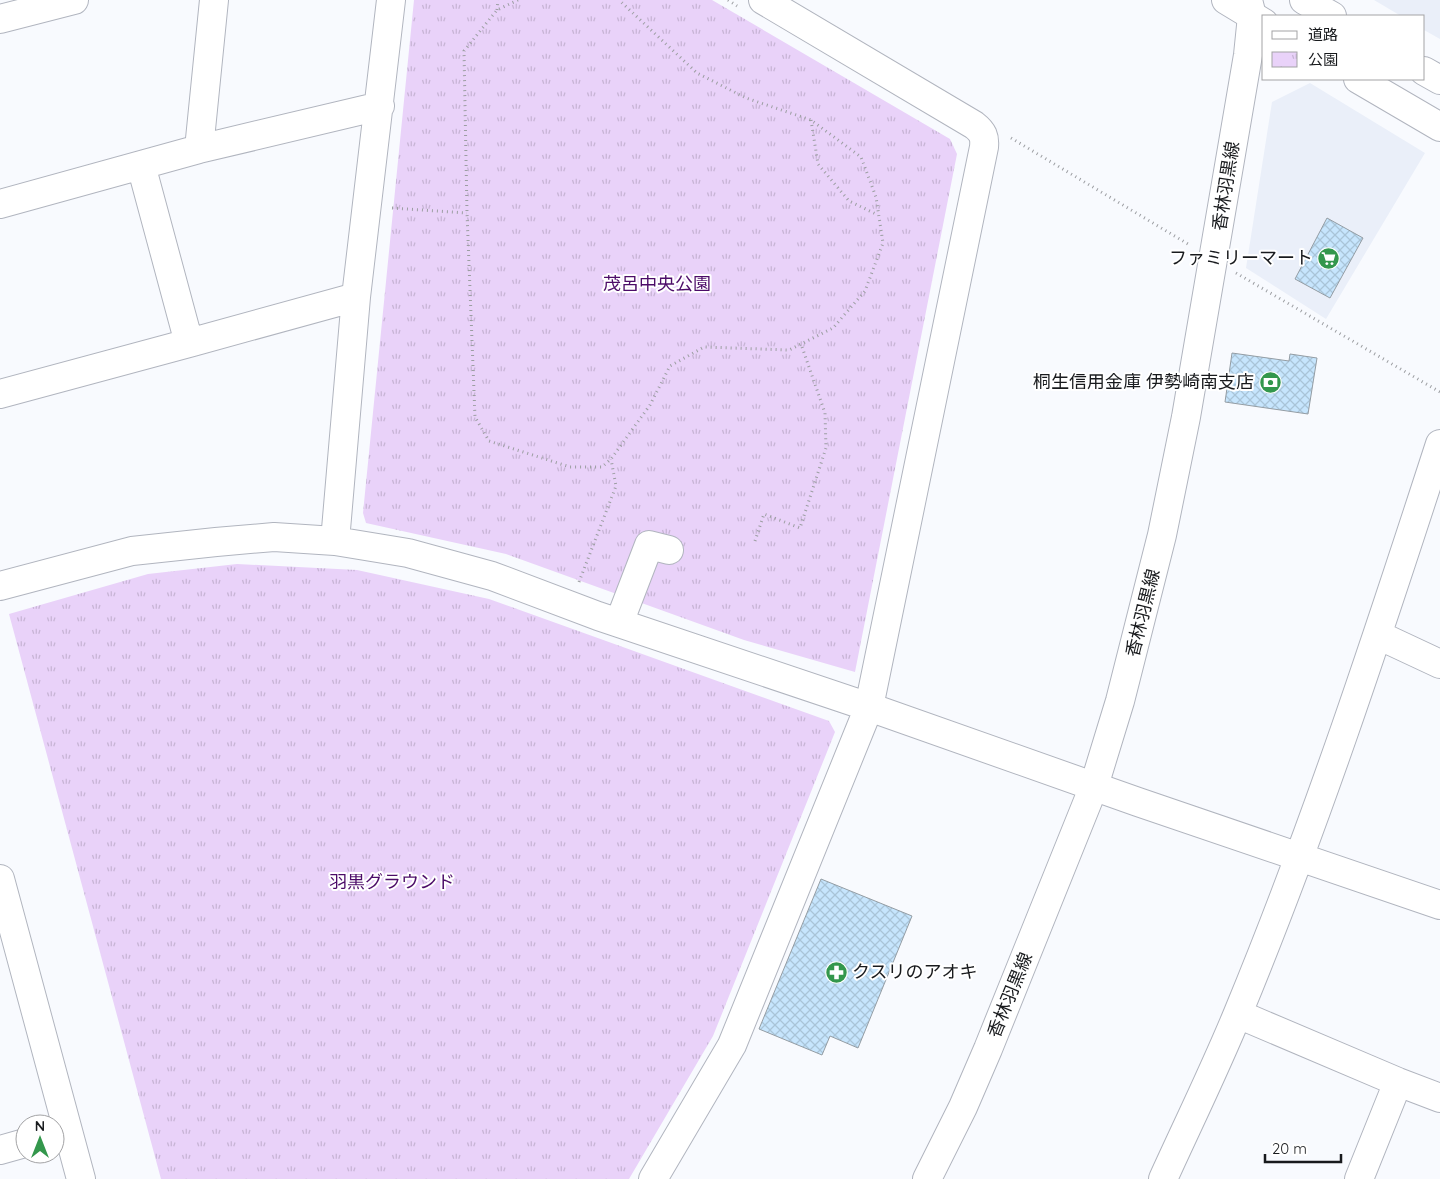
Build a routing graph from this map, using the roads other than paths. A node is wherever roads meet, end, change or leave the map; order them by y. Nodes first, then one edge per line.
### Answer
1 (74, 0) edge
2 (214, 0) edge
3 (391, 0) edge
4 (1226, 0) edge
5 (1304, 0) edge
6 (754, 5) edge
7 (1257, 10) edge
8 (1330, 15) edge
9 (0, 19) edge
10 (1425, 72) edge
11 (1360, 80) edge
12 (1440, 80) edge
13 (380, 106) junction
14 (1440, 127) edge
15 (200, 149) junction
16 (141, 165) junction
17 (0, 204) edge
18 (356, 297) junction
19 (189, 343) junction
20 (0, 394) edge
21 (1440, 444) edge
22 (335, 541) junction
23 (669, 550) dead end
24 (0, 586) edge
25 (620, 623) junction
26 (1378, 635) junction
27 (1440, 664) edge
28 (869, 707) junction
29 (1094, 786) junction
30 (1299, 857) junction
31 (0, 880) edge
32 (1440, 905) edge
33 (1238, 1014) junction
34 (1398, 1082) junction
35 (1440, 1098) edge
36 (57, 1114) edge
37 (65, 1141) edge
38 (15, 1146) edge
39 (0, 1150) edge
40 (80, 1179) edge
41 (653, 1179) edge
42 (927, 1179) edge
43 (1163, 1179) edge
44 (1359, 1179) edge

1 - 9 main road
2 - 15 main road
3 - 13 main road
4 - 7 main road
5 - 8 main road
6 - 28 main road
7 - 29 main road, 香林羽黒線
10 - 12 main road
11 - 14 main road
13 - 15 main road
13 - 18 main road
15 - 16 main road
16 - 17 main road
16 - 19 main road
18 - 19 main road
18 - 22 main road
19 - 20 main road
21 - 26 main road
22 - 24 main road
22 - 25 main road
23 - 25 main road
25 - 28 main road
26 - 27 main road
26 - 30 main road
28 - 29 main road
28 - 41 main road
29 - 30 main road
29 - 42 main road, 香林羽黒線
30 - 32 main road
30 - 33 main road
31 - 36 main road
33 - 34 main road
33 - 43 main road
34 - 35 main road
34 - 44 main road
37 - 40 main road
38 - 39 main road

